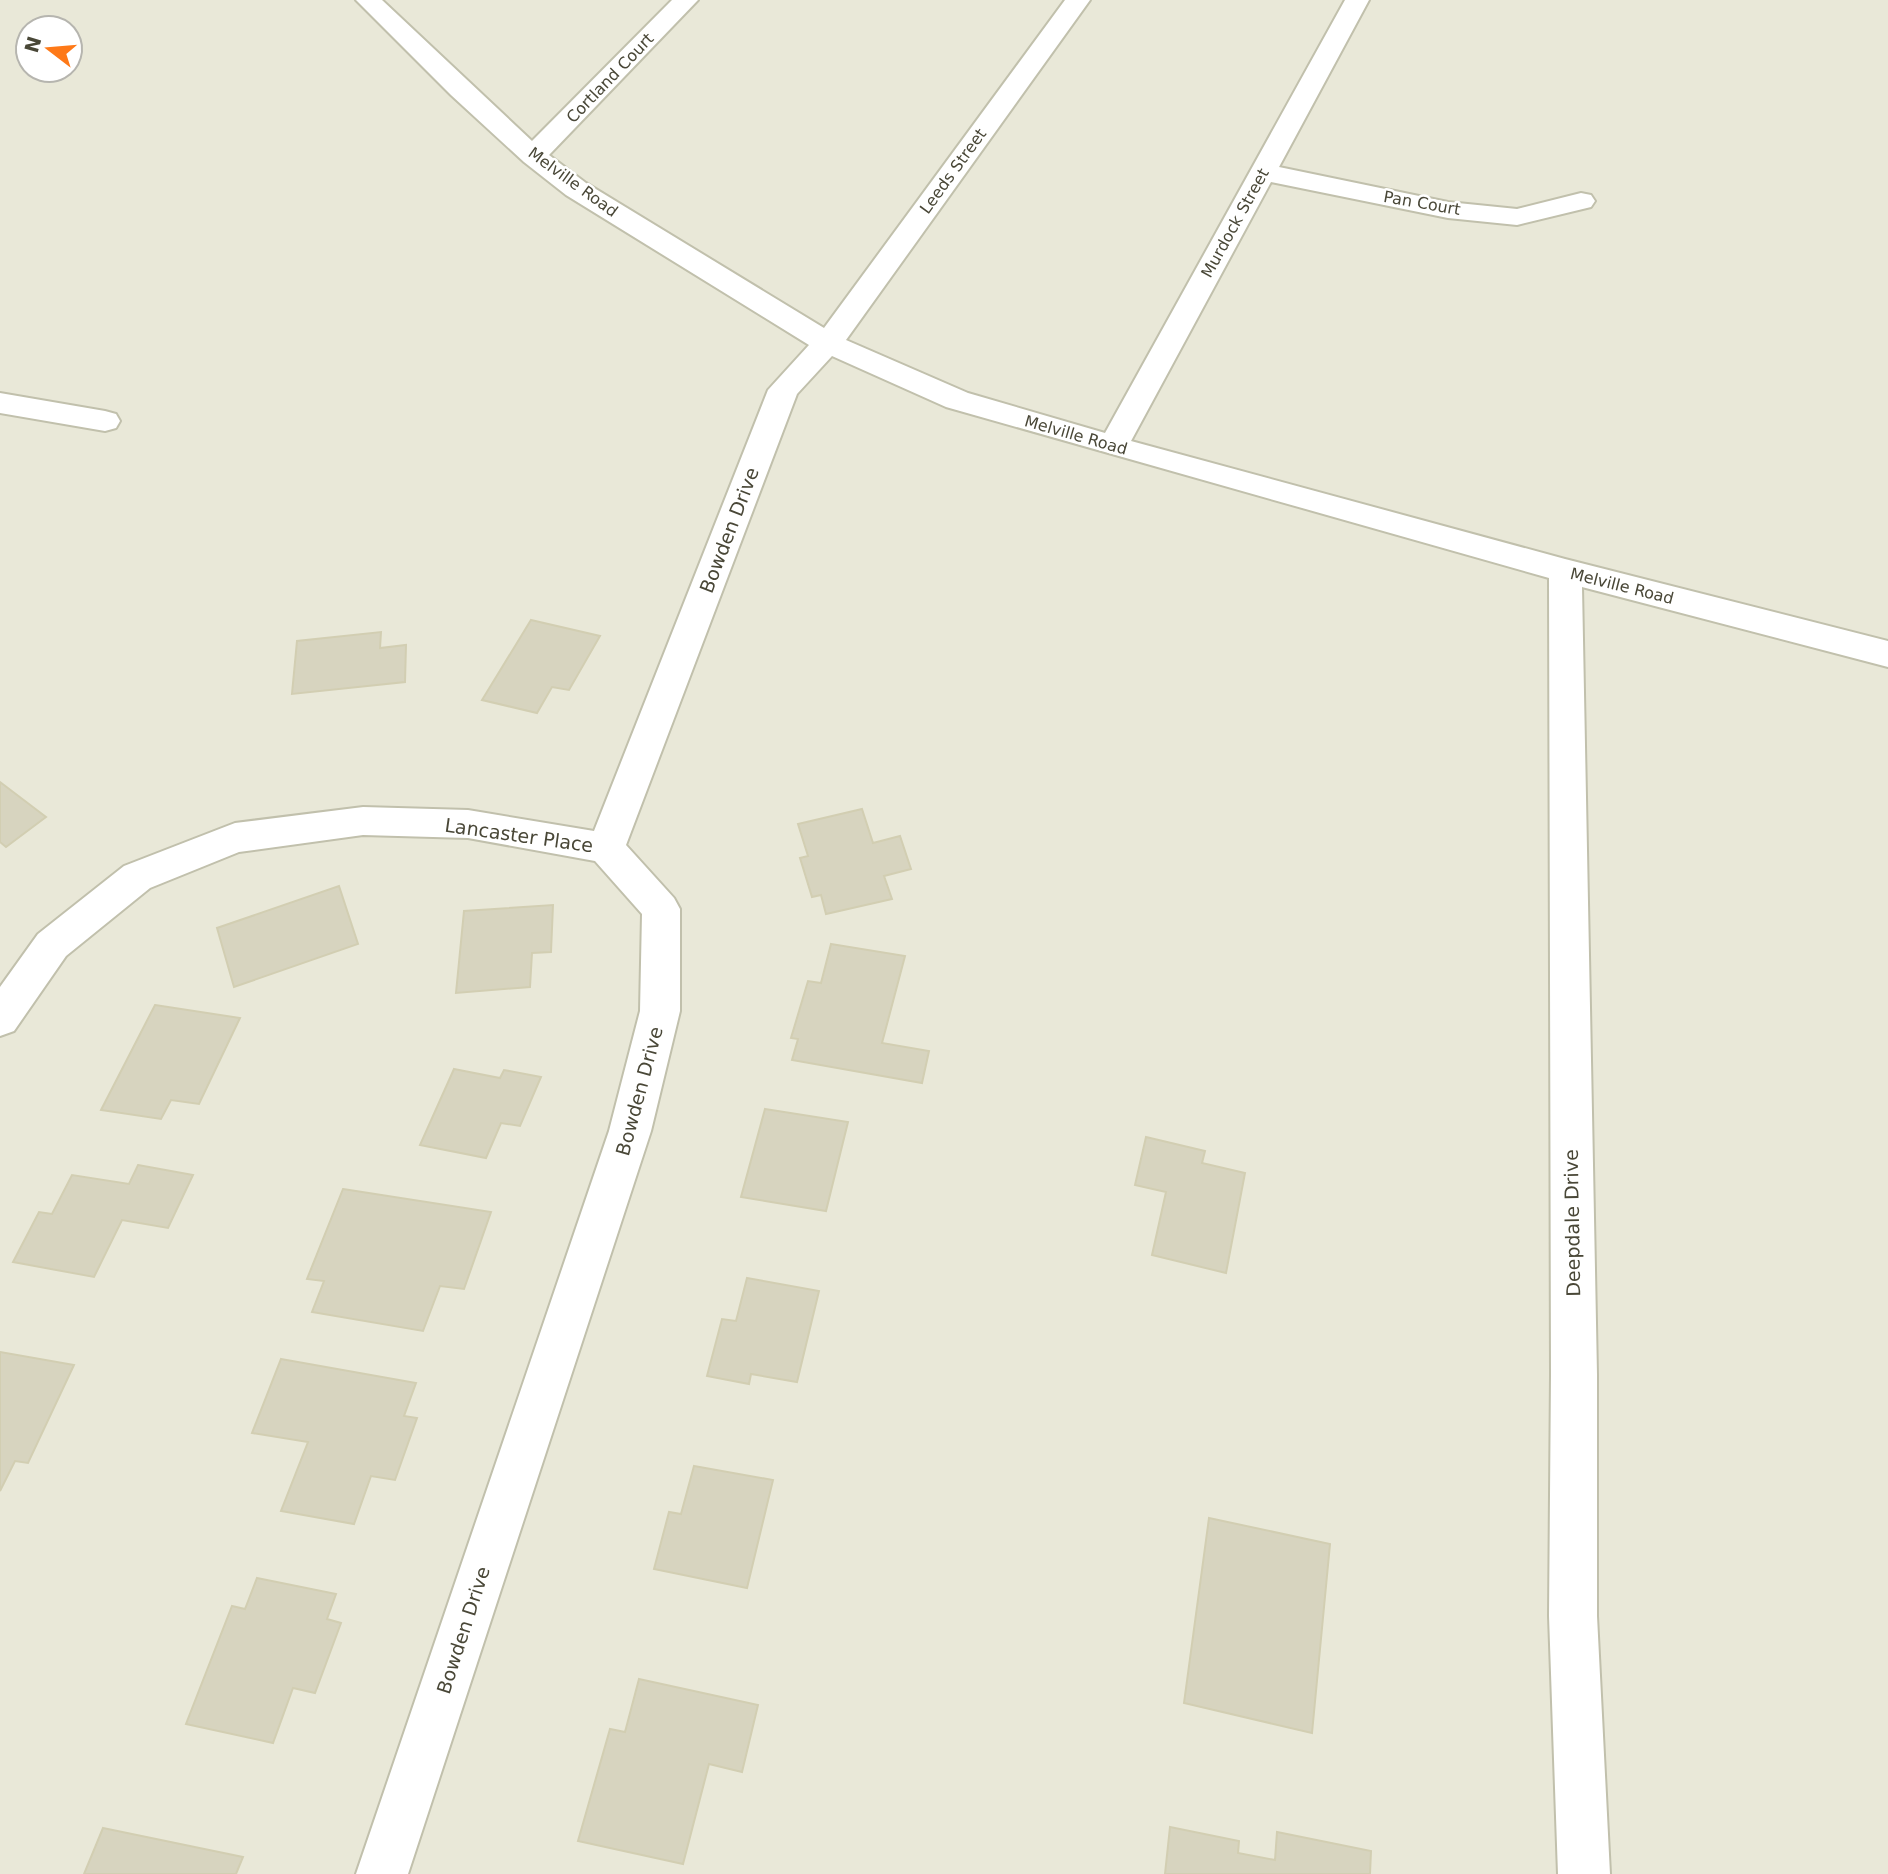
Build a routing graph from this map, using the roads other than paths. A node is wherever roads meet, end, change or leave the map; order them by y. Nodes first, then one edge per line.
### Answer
1 (368, 0) edge
2 (686, 0) edge
3 (1078, 0) edge
4 (1357, 0) edge
5 (533, 156) junction
6 (1263, 172) junction
7 (1581, 201) dead end
8 (828, 343) junction
9 (0, 403) edge
10 (105, 421) dead end
11 (1113, 446) junction
12 (1565, 571) junction
13 (1888, 654) edge
14 (606, 848) junction
15 (0, 1019) edge
16 (382, 1874) edge
17 (1584, 1874) edge

1 - 5 street, Melville Road
2 - 5 street, Cortland Court
3 - 8 street, Leeds Street
4 - 6 street, Murdock Street
5 - 8 street, Melville Road
6 - 7 street, Pan Court
6 - 11 street, Murdock Street
8 - 11 street, Melville Road
8 - 14 street, Bowden Drive
9 - 10 street
11 - 12 street, Melville Road
12 - 13 street, Melville Road
12 - 17 street, Deepdale Drive
14 - 15 street, Lancaster Place
14 - 16 street, Bowden Drive

